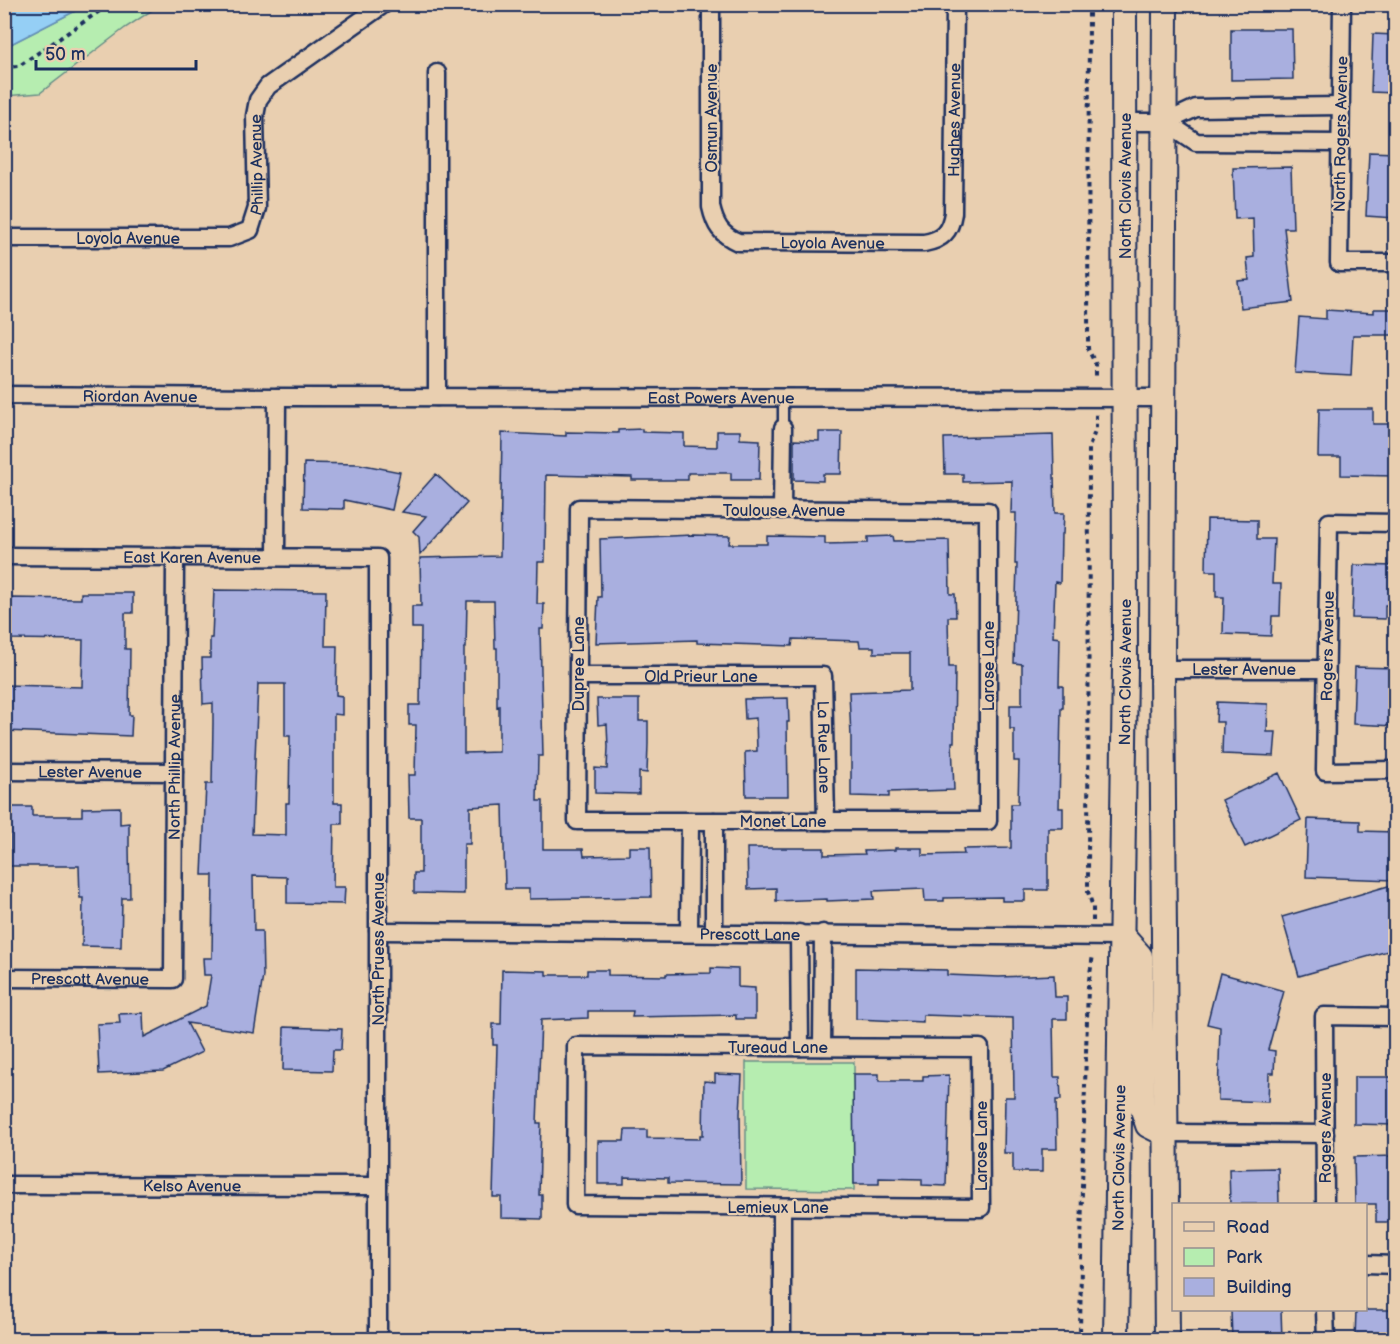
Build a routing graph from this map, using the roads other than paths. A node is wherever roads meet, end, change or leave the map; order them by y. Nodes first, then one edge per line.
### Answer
1 (384, 4) edge
2 (711, 4) edge
3 (954, 4) edge
4 (1125, 4) edge
5 (1165, 4) edge
6 (1342, 4) edge
7 (437, 73) dead end
8 (1341, 106) junction
9 (1125, 122) junction
10 (1166, 122) junction
11 (1340, 143) junction
12 (250, 230) joint
13 (719, 230) joint
14 (946, 234) joint
15 (4, 238) edge
16 (1395, 263) edge
17 (4, 395) edge
18 (277, 397) junction
19 (437, 397) junction
20 (783, 398) junction
21 (1125, 398) junction
22 (1164, 398) junction
23 (783, 428) joint
24 (579, 508) joint
25 (782, 510) junction
26 (988, 511) joint
27 (1395, 523) edge
28 (4, 556) edge
29 (175, 556) junction
30 (276, 557) junction
31 (378, 558) joint
32 (1162, 669) junction
33 (1326, 669) junction
34 (578, 676) junction
35 (823, 676) joint
36 (1395, 770) edge
37 (4, 771) edge
38 (174, 772) junction
39 (577, 820) joint
40 (690, 820) junction
41 (714, 820) junction
42 (826, 820) junction
43 (988, 820) joint
44 (378, 931) junction
45 (689, 932) junction
46 (714, 932) junction
47 (799, 933) junction
48 (823, 933) junction
49 (1123, 937) junction
50 (4, 978) edge
51 (173, 979) joint
52 (1395, 1017) edge
53 (800, 1047) junction
54 (822, 1047) junction
55 (980, 1048) joint
56 (1164, 1133) junction
57 (1325, 1134) junction
58 (4, 1185) edge
59 (378, 1186) junction
60 (1325, 1203) edge
61 (575, 1205) joint
62 (782, 1208) junction
63 (981, 1208) joint
64 (1367, 1264) edge
65 (1395, 1265) edge
66 (1325, 1311) edge
67 (378, 1340) edge
68 (782, 1340) edge
69 (1116, 1340) edge
70 (1167, 1340) edge
71 (1326, 1340) edge

1 - 12 street, Phillip Avenue
2 - 13 street, Osmun Avenue
3 - 14 street, Hughes Avenue
4 - 9 main road, North Clovis Avenue
5 - 10 main road
6 - 8 street, North Rogers Avenue
7 - 19 street
8 - 10 street
8 - 11 street, North Rogers Avenue
9 - 10 street
9 - 21 main road, North Clovis Avenue
10 - 11 street
10 - 22 main road
11 - 16 street, North Rogers Avenue
12 - 15 street, Loyola Avenue
13 - 14 street, Loyola Avenue
17 - 18 street, Riordan Avenue
18 - 19 street, East Powers Avenue
18 - 30 street
19 - 20 street, East Powers Avenue
20 - 21 street, East Powers Avenue
20 - 23 lane
21 - 22 street, East Powers Avenue
21 - 49 main road, North Clovis Avenue
22 - 32 main road
23 - 25 street
24 - 25 street, Toulouse Avenue
24 - 34 street, Dupree Lane
25 - 26 street, Toulouse Avenue
26 - 43 street, Larose Lane
27 - 33 street, Rogers Avenue
28 - 29 street, East Karen Avenue
29 - 30 street, East Karen Avenue
29 - 38 street, North Phillip Avenue
30 - 31 street, East Karen Avenue
31 - 44 street, North Pruess Avenue
32 - 33 street, Lester Avenue
32 - 56 main road
33 - 36 street, Rogers Avenue
34 - 35 street, Old Prieur Lane
34 - 39 street, Dupree Lane
35 - 42 street, La Rue Lane
37 - 38 street, Lester Avenue
38 - 51 street, North Phillip Avenue
39 - 40 street, Monet Lane
40 - 41 street, Monet Lane
40 - 45 street
41 - 42 street, Monet Lane
41 - 46 street
42 - 43 street, Monet Lane
44 - 45 street, Prescott Lane
44 - 59 street, North Pruess Avenue
45 - 46 street, Prescott Lane
46 - 47 street, Prescott Lane
47 - 48 street, Prescott Lane
47 - 53 street
48 - 49 street, Prescott Lane
48 - 54 street
49 - 56 main road
49 - 69 main road, North Clovis Avenue
50 - 51 street, Prescott Avenue
52 - 57 street, Rogers Avenue
53 - 54 street, Tureaud Lane
53 - 61 street, Tureaud Lane
54 - 55 street, Tureaud Lane
55 - 63 street, Larose Lane
56 - 57 street
56 - 70 main road
57 - 60 street, Rogers Avenue
58 - 59 street, Kelso Avenue
59 - 67 street, North Pruess Avenue
61 - 62 street, Lemieux Lane
62 - 63 street, Lemieux Lane
62 - 68 street
64 - 65 street
66 - 71 street

